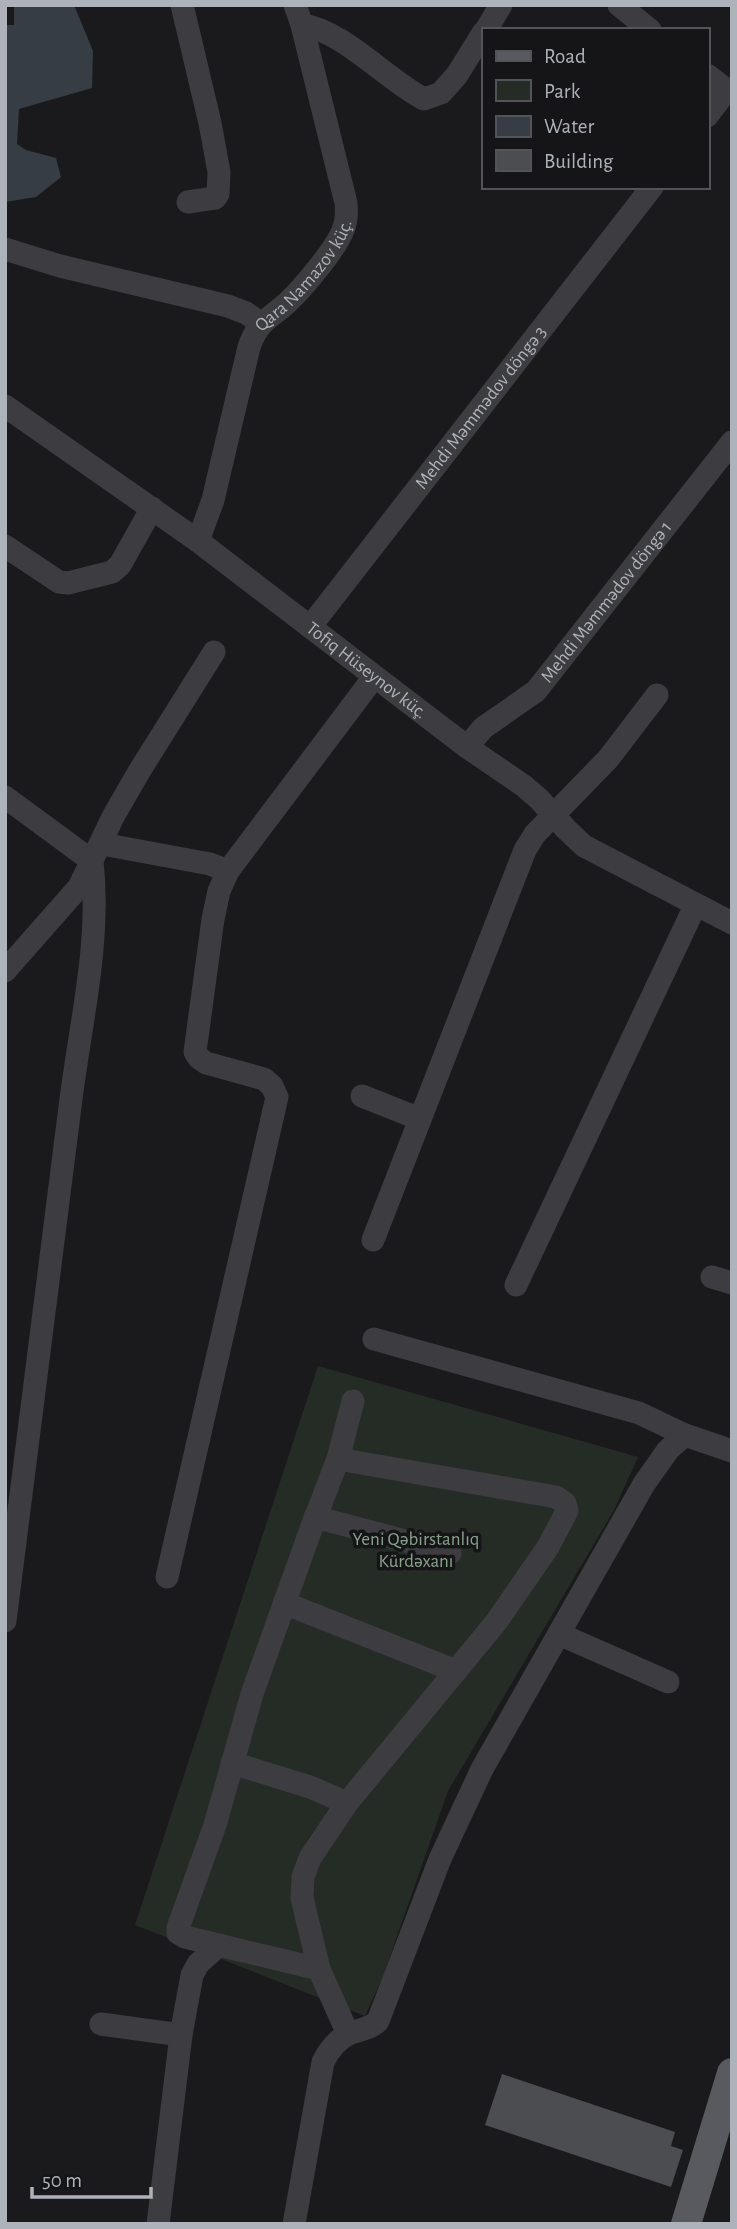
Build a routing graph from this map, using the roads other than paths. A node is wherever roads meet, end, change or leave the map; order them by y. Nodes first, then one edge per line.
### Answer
1 (181, 5) edge
2 (501, 5) edge
3 (619, 5) edge
4 (298, 15) edge
5 (487, 28) edge
6 (648, 28) edge
7 (482, 35) edge
8 (709, 77) edge
9 (729, 92) edge
10 (709, 114) edge
11 (650, 189) edge
12 (188, 202) dead end
13 (5, 249) edge
14 (260, 323) junction
15 (5, 405) edge
16 (732, 442) edge
17 (152, 508) junction
18 (198, 541) junction
19 (5, 545) edge
20 (310, 627) junction
21 (214, 652) dead end
22 (374, 677) junction
23 (657, 695) dead end
24 (467, 747) junction
25 (5, 797) edge
26 (555, 816) junction
27 (97, 853) junction
28 (228, 872) junction
29 (695, 905) junction
30 (732, 923) edge
31 (5, 971) edge
32 (362, 1096) dead end
33 (420, 1119) junction
34 (373, 1240) dead end
35 (516, 1285) dead end
36 (374, 1339) dead end
37 (353, 1401) dead end
38 (685, 1435) junction
39 (732, 1451) edge
40 (338, 1459) junction
41 (315, 1517) junction
42 (450, 1553) dead end
43 (167, 1577) dead end
44 (284, 1604) junction
45 (5, 1621) edge
46 (559, 1634) junction
47 (456, 1671) junction
48 (668, 1682) dead end
49 (232, 1763) junction
50 (346, 1803) junction
51 (219, 1945) junction
52 (319, 1969) junction
53 (101, 2024) dead end
54 (348, 2034) junction
55 (181, 2035) junction
56 (732, 2073) edge
57 (732, 2133) edge
58 (158, 2224) edge
59 (294, 2224) edge
60 (686, 2224) edge
61 (704, 2224) edge

1 - 12 street
2 - 5 street
3 - 6 street
4 - 7 street
4 - 14 street, Qara Namazov küç.
8 - 9 street
9 - 10 street
11 - 20 street, Mehdi Məmmədov döngə 3
13 - 14 street
14 - 18 street, Qara Namazov küç.
15 - 17 street, Tofiq Hüseynov küç.
16 - 24 street, Mehdi Məmmədov döngə 1
17 - 18 street, Tofiq Hüseynov küç.
17 - 19 street
18 - 20 street, Tofiq Hüseynov küç.
20 - 22 street, Tofiq Hüseynov küç.
21 - 27 street
22 - 24 street, Tofiq Hüseynov küç.
22 - 28 street
23 - 26 street
24 - 26 street, Tofiq Hüseynov küç.
25 - 27 street
26 - 29 street, Tofiq Hüseynov küç.
26 - 33 street
27 - 28 street
27 - 31 street
27 - 45 street
28 - 43 street
29 - 30 street, Tofiq Hüseynov küç.
29 - 35 street
32 - 33 street
33 - 34 street
36 - 38 street
37 - 40 street
38 - 39 street
38 - 46 street
40 - 41 street
40 - 47 street
41 - 42 street
41 - 44 street
44 - 47 street
44 - 49 street
46 - 48 street
46 - 54 street
47 - 50 street
49 - 50 street
49 - 51 street
50 - 52 street
51 - 52 street
51 - 55 street
52 - 54 street
53 - 55 street
54 - 59 street
55 - 58 street
56 - 60 main road
57 - 61 main road

